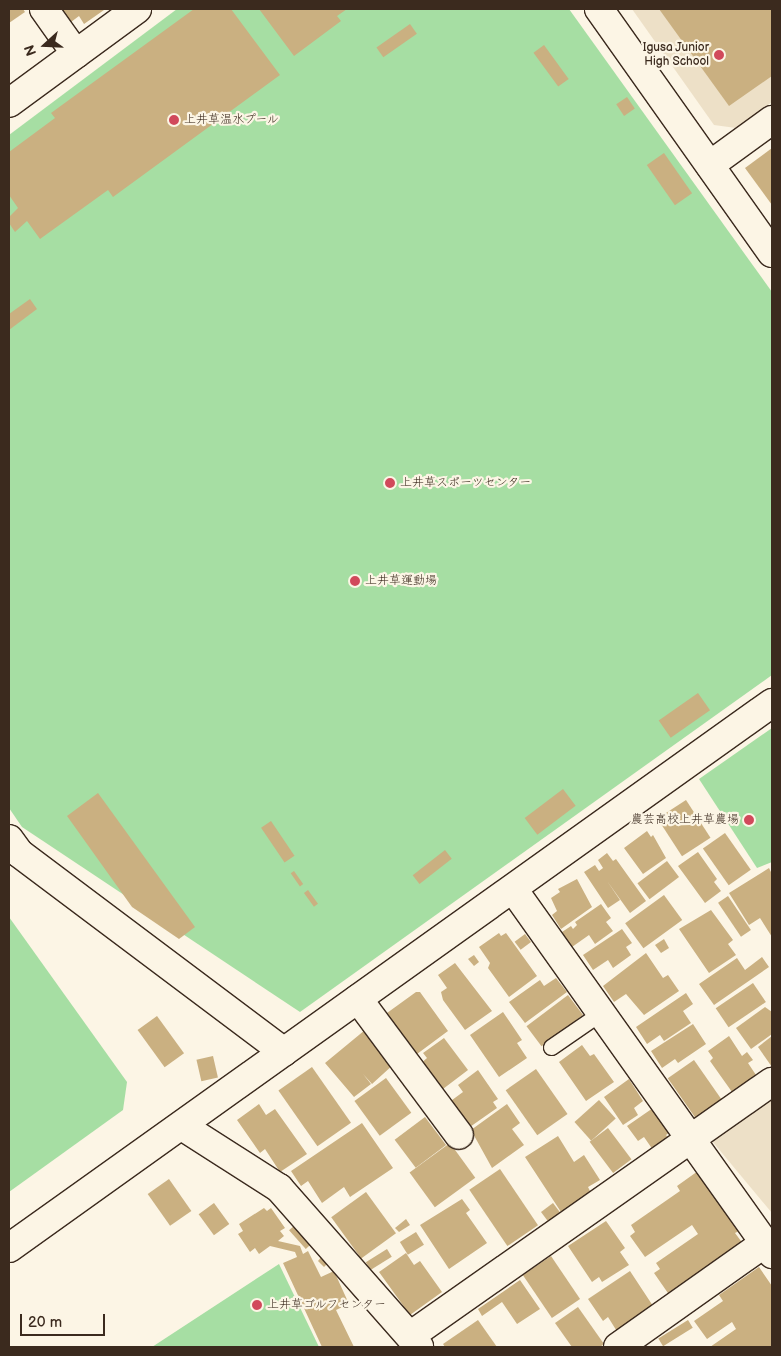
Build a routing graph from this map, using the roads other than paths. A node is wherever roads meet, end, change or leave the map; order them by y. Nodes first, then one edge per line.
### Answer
1 (44, 9) edge
2 (137, 9) edge
3 (599, 9) edge
4 (76, 54) junction
5 (9, 103) edge
6 (772, 120) edge
7 (710, 165) junction
8 (772, 253) edge
9 (772, 703) edge
10 (9, 839) edge
11 (512, 889) junction
12 (358, 999) junction
13 (599, 1014) junction
14 (550, 1047) dead end
15 (284, 1052) junction
16 (772, 1082) edge
17 (182, 1126) junction
18 (459, 1135) dead end
19 (693, 1140) junction
20 (9, 1248) edge
21 (768, 1249) edge
22 (415, 1342) edge
23 (618, 1347) edge

1 - 4 street
2 - 4 street
3 - 7 street
4 - 5 street
6 - 7 street
7 - 8 street
9 - 11 street
10 - 15 street
11 - 12 street
11 - 13 street
12 - 15 street
12 - 18 street
13 - 14 lane
13 - 19 street
15 - 17 street
16 - 19 street
17 - 20 street
17 - 22 street
19 - 21 street
19 - 22 street
21 - 23 street

